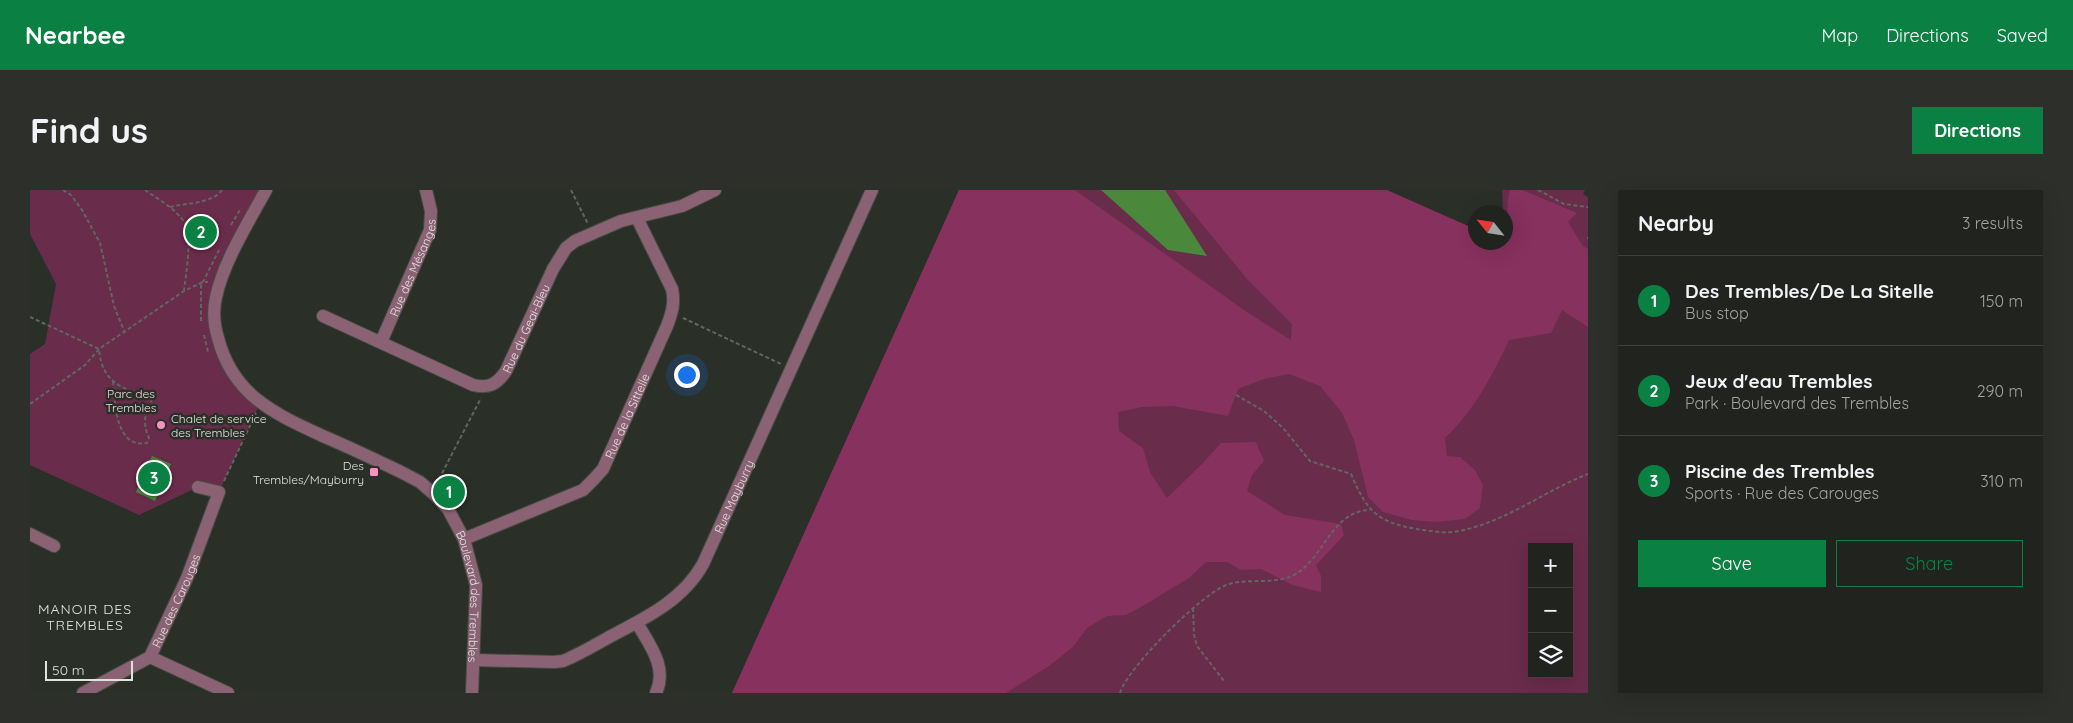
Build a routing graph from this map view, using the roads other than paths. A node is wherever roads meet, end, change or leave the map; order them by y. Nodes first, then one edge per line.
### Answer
1 (266, 190) edge
2 (426, 190) edge
3 (715, 190) edge
4 (872, 190) edge
5 (637, 218) junction
6 (323, 316) dead end
7 (381, 342) junction
8 (198, 487) dead end
9 (30, 534) edge
10 (464, 539) junction
11 (54, 546) dead end
12 (637, 623) junction
13 (150, 657) junction
14 (474, 660) junction
15 (83, 693) edge
16 (228, 693) edge
17 (472, 693) edge
18 (656, 693) edge

1 - 10 street, Boulevard des Trembles
2 - 7 street, Rue des Mésanges
3 - 5 street, Rue du Geai-Bleu
4 - 12 street, Rue Mayburry
5 - 7 street, Rue du Geai-Bleu
5 - 10 street, Rue de la Sittelle
6 - 7 street, Rue du Geai-Bleu
8 - 13 street, Rue des Carouges
9 - 11 street
10 - 14 street, Boulevard des Trembles
12 - 14 street, Rue Mayburry
12 - 18 street
13 - 15 street, Rue des Carouges
13 - 16 street
14 - 17 street, Boulevard des Trembles

